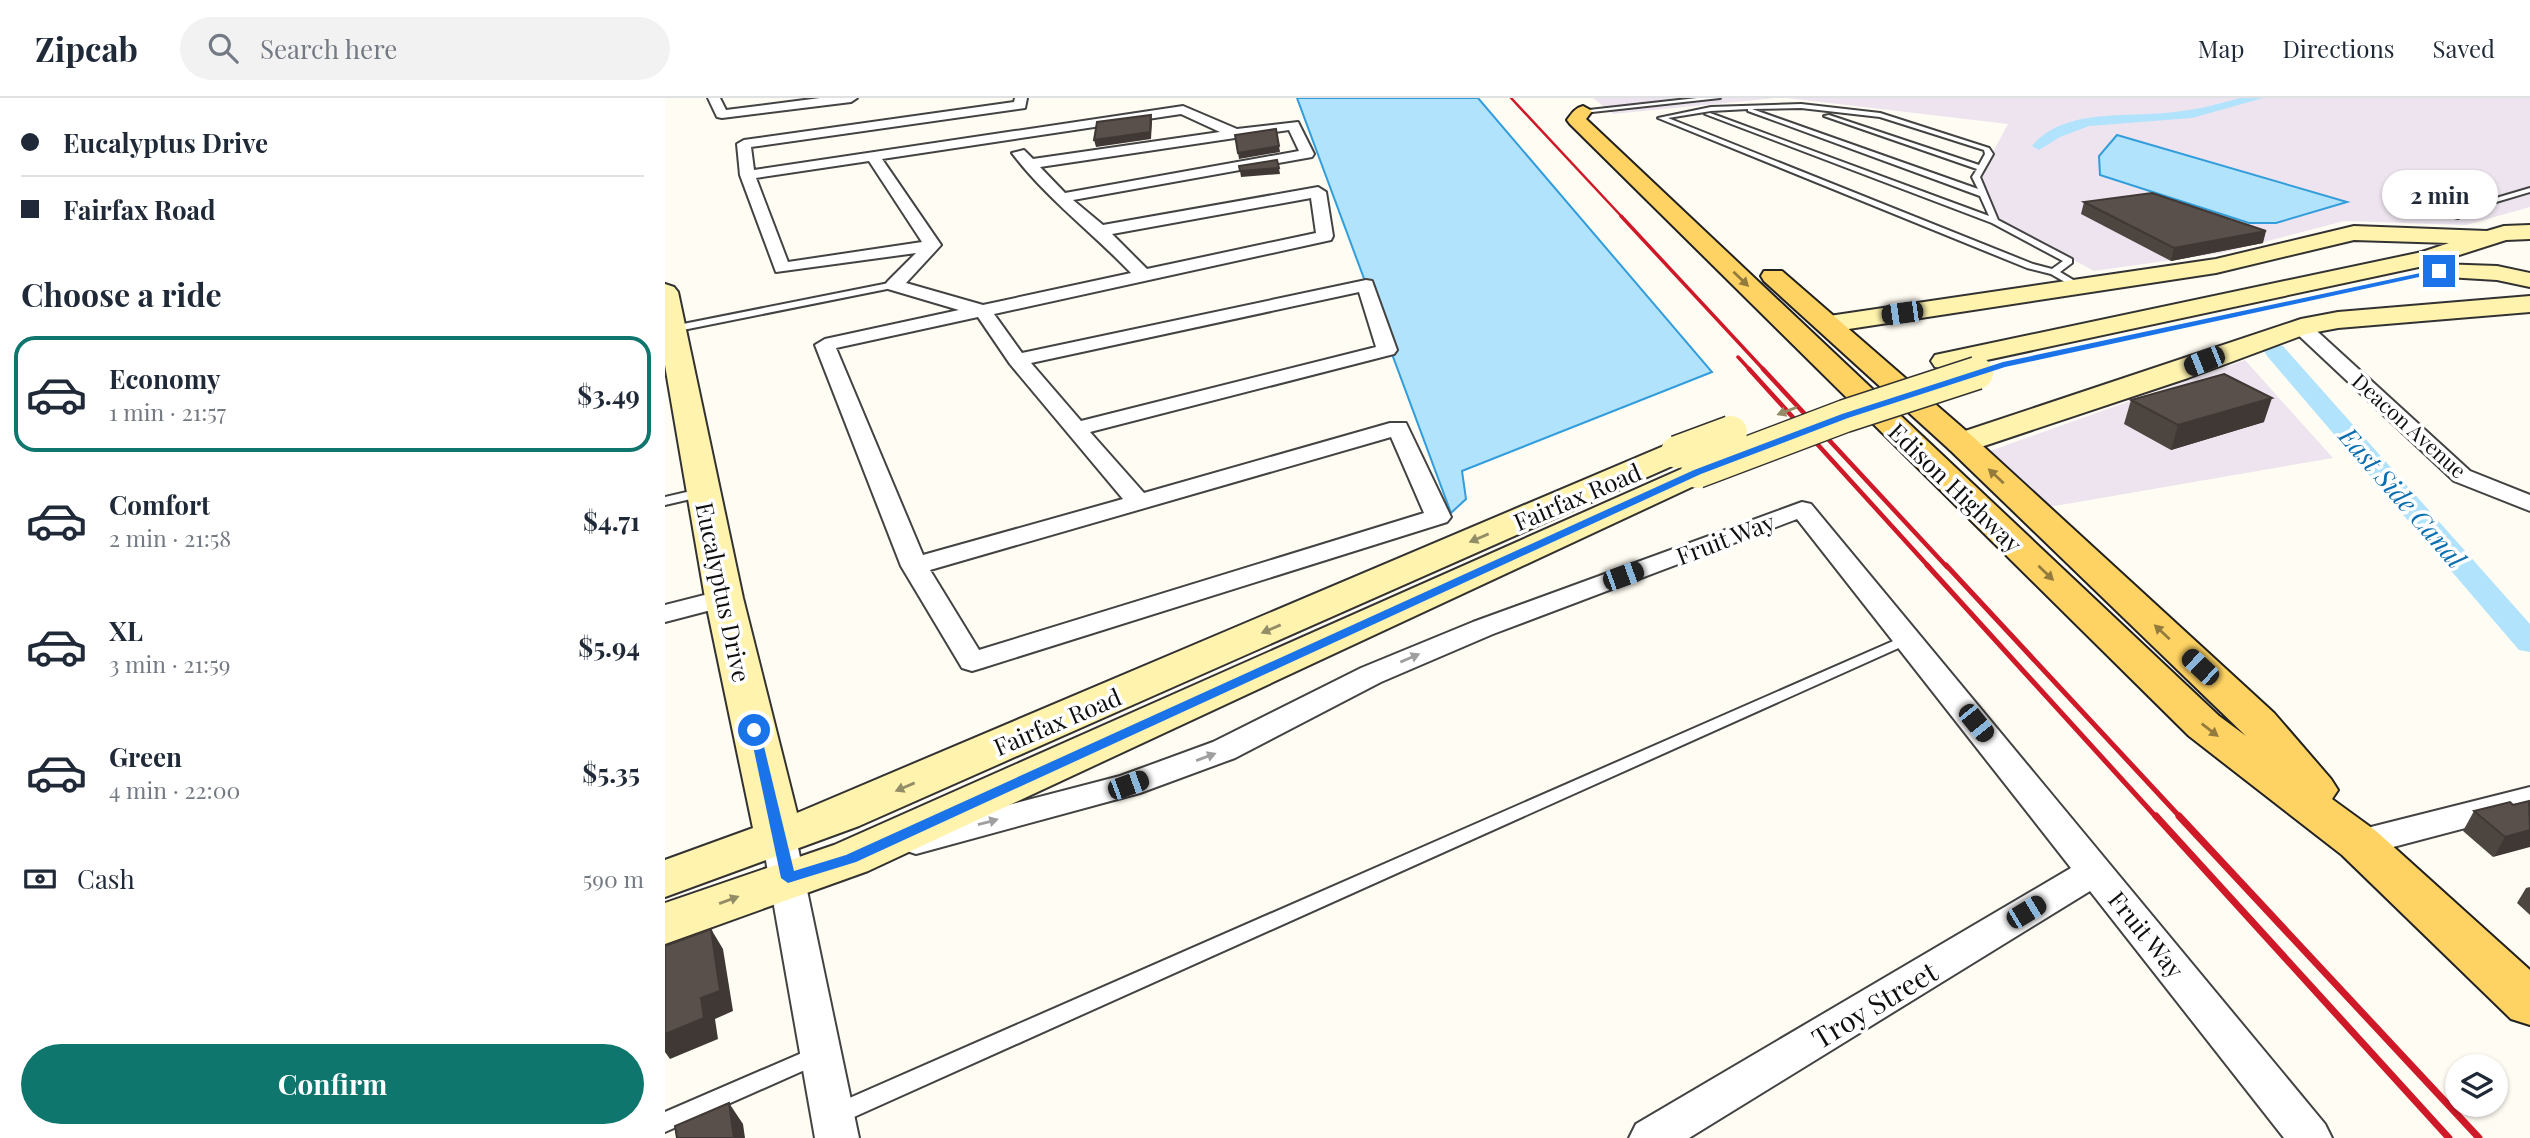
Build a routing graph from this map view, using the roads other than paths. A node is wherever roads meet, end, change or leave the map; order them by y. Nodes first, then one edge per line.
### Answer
1 (714, 98) edge
2 (851, 98) edge
3 (1021, 98) edge
4 (1166, 98) edge
5 (1717, 98) edge
6 (1576, 105) edge
7 (1801, 107) junction
8 (1746, 108) junction
9 (1183, 110) junction
10 (1703, 112) junction
11 (1232, 132) junction
12 (1002, 137) junction
13 (874, 158) junction
14 (1031, 164) junction
15 (1982, 168) junction
16 (747, 175) junction
17 (2530, 190) edge
18 (1983, 194) junction
19 (1061, 198) junction
20 (2458, 216) dead end
21 (1995, 222) junction
22 (1100, 231) junction
23 (2394, 233) junction
24 (2488, 238) junction
25 (2528, 243) edge
26 (933, 245) junction
27 (2437, 263) junction
28 (2054, 272) junction
29 (1143, 275) junction
30 (2530, 279) edge
31 (894, 285) junction
32 (2080, 287) junction
33 (665, 292) edge
34 (2530, 304) edge
35 (983, 311) junction
36 (1829, 324) junction
37 (2301, 327) junction
38 (672, 353) edge
39 (1017, 360) junction
40 (1078, 428) junction
41 (1961, 443) junction
42 (1687, 462) junction
43 (704, 492) junction
44 (1137, 500) junction
45 (665, 501) edge
46 (2530, 504) edge
47 (914, 566) junction
48 (724, 598) junction
49 (665, 614) edge
50 (1907, 639) junction
51 (2530, 799) edge
52 (2359, 843) junction
53 (784, 858) junction
54 (851, 858) junction
55 (2096, 870) junction
56 (665, 879) edge
57 (665, 923) edge
58 (2530, 1003) edge
59 (821, 1054) junction
60 (665, 1122) edge
61 (835, 1127) edge
62 (1651, 1138) edge
63 (2311, 1138) edge

1 - 2 street
3 - 16 street
4 - 9 street
5 - 6 lane
6 - 36 main road, Edison Highway
6 -> 52 main road, Edison Highway
7 - 8 lane
7 - 15 lane
7 - 15 lane
8 - 10 lane
8 - 18 lane
9 - 11 street
9 - 12 street
10 - 21 lane
10 - 28 lane
11 - 14 street
11 - 19 street
12 - 13 street
12 - 14 street
13 - 16 street
13 - 26 street
14 - 19 street
15 - 18 lane
16 - 26 street
17 - 20 lane
18 - 21 lane
19 - 22 street
21 - 28 lane
22 - 29 street
22 - 29 street
23 - 24 main road
23 - 27 main road
23 - 32 main road
24 - 25 main road, Fairfax Road
24 - 27 main road, Fairfax Road
25 - 27 main road, Fairfax Road
26 - 31 street
27 - 30 main road
27 - 42 main road, Fairfax Road, bridge
27 -> 42 main road, Fairfax Road, bridge
28 - 32 lane
29 - 35 street
31 - 35 street
31 - 38 lane
32 - 36 main road
33 - 38 main road, Eucalyptus Drive
34 - 37 main road
35 - 39 street
35 - 47 street
36 - 41 main road, Edison Highway
37 - 41 main road
37 - 46 street, Deacon Avenue
38 - 43 main road, Eucalyptus Drive
39 - 40 street
39 - 40 street
40 - 44 street
52 -> 41 main road, Edison Highway
42 -> 53 main road, Fairfax Road
42 - 54 main road, Fairfax Road
43 - 45 lane
43 - 48 main road, Eucalyptus Drive
44 - 47 street
44 - 47 street
48 - 49 street
48 - 53 main road, Eucalyptus Drive
54 -> 50 street, Fruit Way
50 - 55 street, Fruit Way
50 - 61 lane
51 - 52 street
52 - 58 main road, Edison Highway
53 - 54 main road, Fairfax Road
53 - 56 main road, Fairfax Road
57 -> 53 main road, Fairfax Road
53 - 59 street, Eucalyptus Drive
55 - 62 street, Troy Street
55 - 63 street, Fruit Way
59 - 60 lane
59 - 61 street, Eucalyptus Drive

